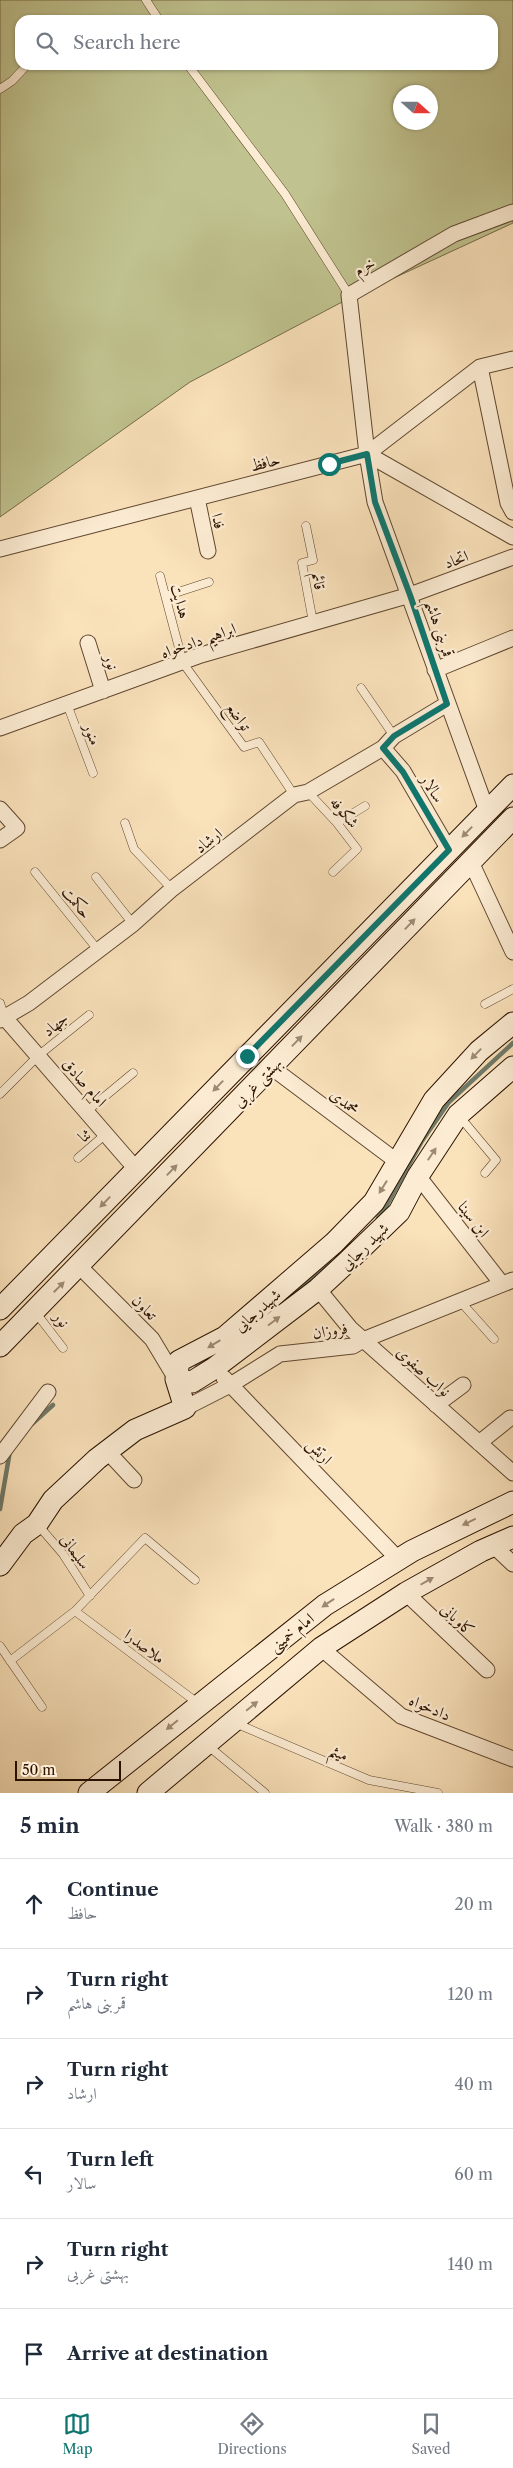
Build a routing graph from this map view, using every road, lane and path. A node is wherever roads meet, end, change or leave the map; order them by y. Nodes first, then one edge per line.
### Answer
1 (146, 0) edge
2 (156, 15) edge
3 (22, 70) edge
4 (192, 70) edge
5 (0, 89) edge
6 (513, 212) edge
7 (349, 295) junction
8 (513, 360) edge
9 (480, 367) junction
10 (367, 454) junction
11 (197, 498) junction
12 (513, 512) edge
13 (306, 526) dead end
14 (513, 537) edge
15 (0, 549) edge
16 (208, 551) dead end
17 (513, 557) edge
18 (160, 576) dead end
19 (208, 582) dead end
20 (410, 595) junction
21 (166, 596) junction
22 (313, 622) junction
23 (513, 638) edge
24 (88, 643) dead end
25 (183, 663) junction
26 (435, 670) junction
27 (361, 688) dead end
28 (103, 691) junction
29 (67, 704) junction
30 (447, 704) junction
31 (0, 728) edge
32 (394, 736) junction
33 (383, 748) junction
34 (93, 774) dead end
35 (513, 784) edge
36 (301, 793) junction
37 (365, 806) dead end
38 (0, 809) edge
39 (487, 811) junction
40 (513, 818) edge
41 (337, 822) junction
42 (125, 823) dead end
43 (0, 840) edge
44 (449, 850) junction
45 (470, 862) junction
46 (35, 872) dead end
47 (334, 872) dead end
48 (96, 876) dead end
49 (172, 889) junction
50 (134, 924) junction
51 (511, 943) edge
52 (98, 950) junction
53 (344, 957) junction
54 (362, 974) junction
55 (513, 989) edge
56 (0, 1003) edge
57 (485, 1004) dead end
58 (89, 1015) dead end
59 (2, 1019) edge
60 (513, 1023) edge
61 (39, 1055) junction
62 (271, 1067) junction
63 (511, 1072) edge
64 (133, 1073) dead end
65 (0, 1094) edge
66 (86, 1112) junction
67 (458, 1115) junction
68 (107, 1133) junction
69 (78, 1158) dead end
70 (399, 1163) junction
71 (136, 1169) junction
72 (485, 1173) dead end
73 (418, 1176) junction
74 (79, 1266) junction
75 (508, 1282) edge
76 (318, 1289) junction
77 (460, 1301) junction
78 (2, 1302) edge
79 (34, 1311) junction
80 (494, 1339) dead end
81 (363, 1340) junction
82 (0, 1346) edge
83 (63, 1348) dead end
84 (213, 1369) junction
85 (176, 1379) junction
86 (232, 1384) junction
87 (463, 1386) dead end
88 (48, 1392) dead end
89 (436, 1405) junction
90 (185, 1408) junction
91 (510, 1418) dead end
92 (479, 1443) junction
93 (107, 1451) junction
94 (0, 1456) edge
95 (513, 1473) edge
96 (134, 1480) dead end
97 (513, 1502) edge
98 (37, 1524) junction
99 (513, 1537) edge
100 (494, 1546) junction
101 (398, 1559) junction
102 (513, 1564) edge
103 (0, 1565) edge
104 (195, 1580) dead end
105 (406, 1593) junction
106 (90, 1596) junction
107 (75, 1611) junction
108 (0, 1646) edge
109 (321, 1648) junction
110 (10, 1661) junction
111 (487, 1670) dead end
112 (199, 1704) junction
113 (42, 1707) dead end
114 (233, 1722) junction
115 (206, 1744) junction
116 (513, 1759) edge
117 (89, 1793) edge
118 (148, 1793) edge
119 (265, 1793) edge
120 (438, 1793) edge

1 - 2 lane
3 - 5 lane
4 - 7 lane
6 - 7 street, خرم
7 - 10 street, خرم
8 - 9 street, حافظ
9 - 10 street, حافظ
9 - 12 street
10 - 11 street, حافظ
10 - 14 street
10 - 20 street, قمربنی هاشم
11 - 15 street, حافظ
11 - 16 street, فدا
13 - 22 lane, قائم
17 - 20 street, اتحاد
18 - 21 lane, هدایت
19 - 21 lane
20 - 22 street, ابراهیم دادخواه
20 - 26 street, قمربنی هاشم
21 - 25 lane, هدایت
22 - 25 street, ابراهیم دادخواه
23 - 26 street
24 - 28 street, نور
25 - 28 street, ابراهیم دادخواه
25 - 36 lane, تواضع
26 - 30 street, قمربنی هاشم
27 - 32 lane
28 - 29 street, ابراهیم دادخواه
29 - 31 street, ابراهیم دادخواه
29 - 34 lane, منور
30 - 32 street, ارشاد
30 - 39 street, قمربنی هاشم
32 - 33 street, ارشاد
33 - 36 street, ارشاد
33 - 44 street, سالار
35 - 39 street, بهشتی غربی
36 - 41 lane, شکوفه
36 - 49 street, ارشاد
37 - 41 lane
38 - 43 street
39 -> 44 street, بهشتی غربی
40 - 45 street, بهشتی غربی
41 - 47 lane, شکوفه
42 - 49 lane
44 - 53 street, بهشتی غربی
45 - 51 street
54 -> 45 street, بهشتی غربی
46 - 52 lane, حکمت
48 - 50 lane
49 - 50 street, ارشاد
50 - 52 street, ارشاد
52 - 59 street, ارشاد
53 - 54 street
53 -> 71 street, بهشتی غربی
62 -> 54 street, بهشتی غربی
55 - 57 lane
56 - 59 lane
58 - 61 lane, جهاد
59 - 61 street, امام صادق
60 -> 70 street, شهیدرجایی
61 - 65 lane, جهاد
61 - 66 street, امام صادق
62 - 70 street, محمدی
74 -> 62 street, بهشتی غربی
63 - 67 street, شهید رجایی
64 - 66 lane
66 - 68 street, امام صادق
67 - 72 lane
73 -> 67 street, شهید رجایی
68 - 69 lane, ثنا
68 - 71 street, امام صادق
70 - 73 street
70 -> 85 street, شهیدرجایی
71 -> 78 street, بهشتی غربی
73 - 75 street, ابن سینا
73 - 76 street, شهید رجایی
79 -> 74 street, بهشتی غربی
74 - 85 street, تعاون
75 - 77 street, فروزان
76 - 81 street, نواب صفوی
84 -> 76 street, شهید رجایی
77 - 80 lane
77 - 81 street, فروزان
79 - 82 street, بهشتی غربی
79 - 83 lane, نور
81 - 86 street, فروزان
81 - 89 street, نواب صفوی
84 - 85 street, شهید رجایی
84 - 86 street, ارتش
85 - 90 street
86 - 90 street, فروزان
86 - 101 street, ارتش
87 - 89 street
88 - 94 street
89 - 92 street, نواب صفوی
90 - 93 street
91 - 92 street
92 - 95 street, نواب صفوی
93 - 96 street
93 - 98 street
97 -> 101 street, امام خمینی
98 - 103 street
98 - 106 lane, سلیمانی
99 - 100 street, امام خمینی
100 - 102 street
105 -> 100 street, امام خمینی
101 -> 112 street, امام خمینی
104 - 106 lane
105 - 109 street, امام خمینی
105 - 111 street, کاویانی
106 - 107 lane
107 - 110 lane
107 - 112 lane, ملاصدرا
108 - 110 lane
114 -> 109 street, امام خمینی
109 - 116 street, دادخواه
110 - 113 lane
112 -> 117 street, امام خمینی
114 - 115 street, امام خمینی
114 - 120 lane, میثم
115 - 118 street, امام خمینی
115 - 119 lane

